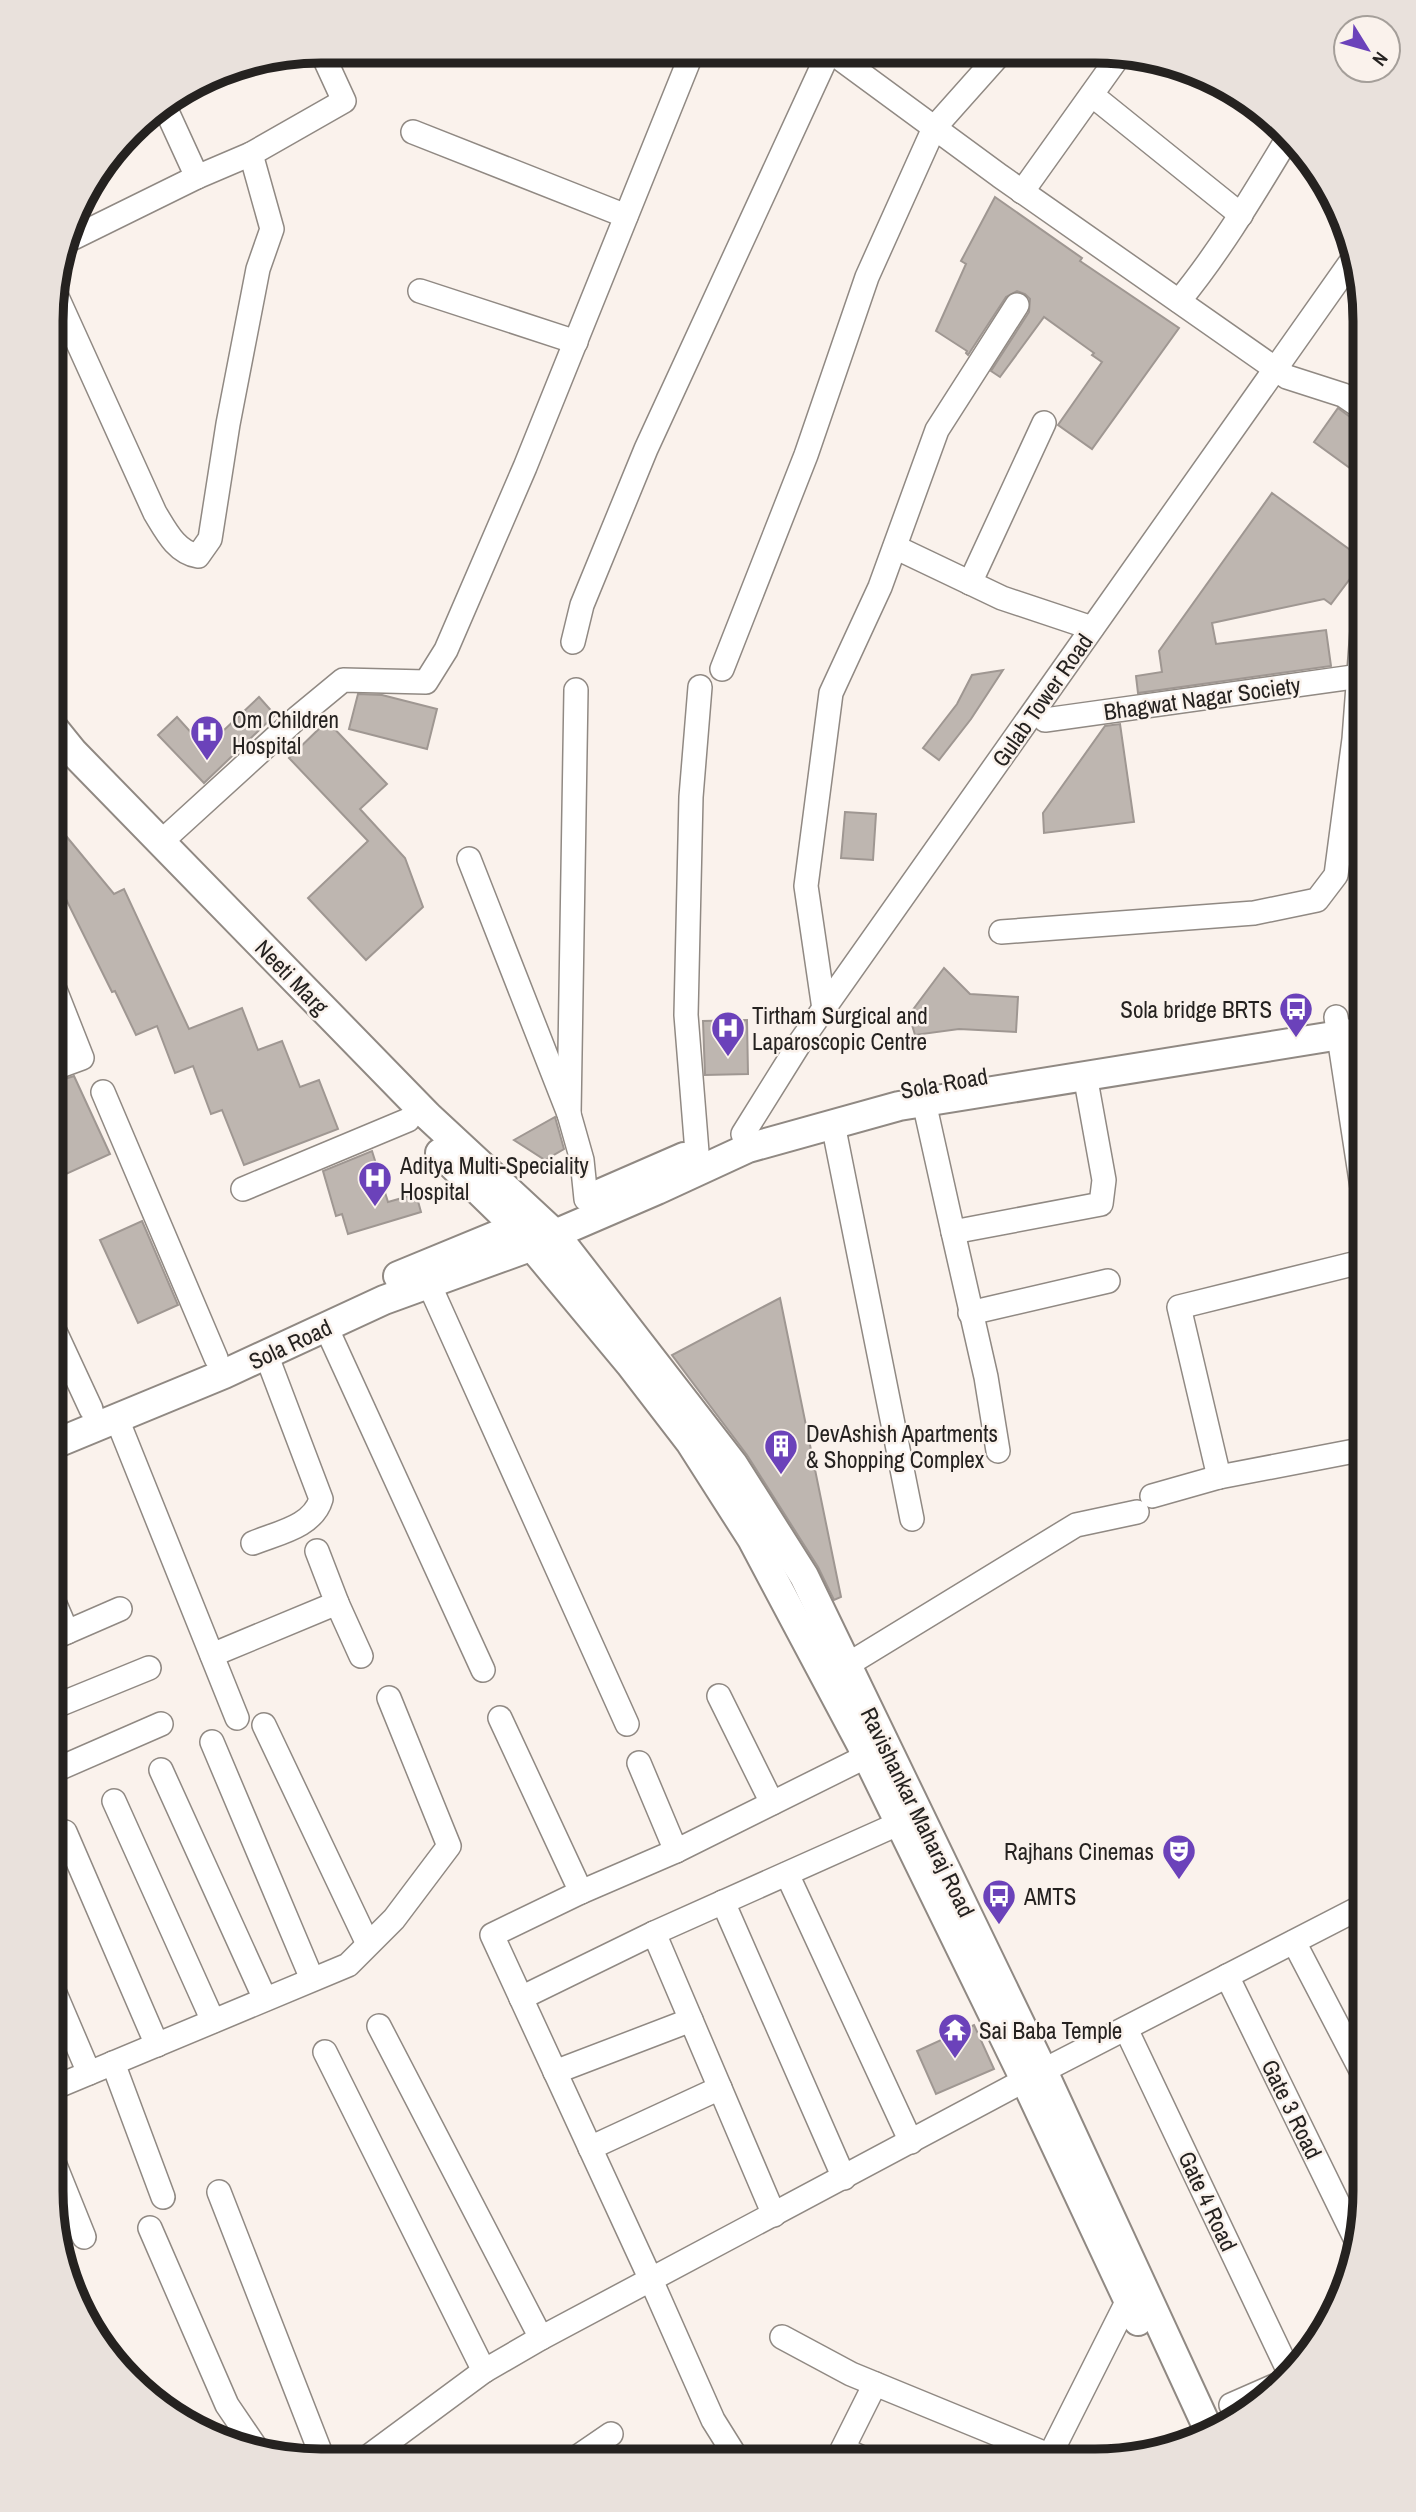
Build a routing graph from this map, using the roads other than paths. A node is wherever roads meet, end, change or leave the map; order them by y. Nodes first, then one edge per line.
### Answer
1 (327, 63) edge
2 (688, 63) edge
3 (824, 63) edge
4 (846, 63) edge
5 (992, 63) edge
6 (1113, 64) edge
7 (1092, 95) junction
8 (168, 113) edge
9 (934, 128) junction
10 (413, 132) dead end
11 (1283, 145) edge
12 (251, 154) junction
13 (197, 177) junction
14 (1022, 192) junction
15 (1241, 215) junction
16 (626, 216) junction
17 (78, 236) edge
18 (1347, 267) edge
19 (1351, 285) edge
20 (420, 291) dead end
21 (1179, 301) junction
22 (1017, 305) dead end
23 (64, 311) edge
24 (576, 342) junction
25 (1281, 373) junction
26 (1353, 402) edge
27 (1044, 423) dead end
28 (895, 547) junction
29 (970, 583) junction
30 (1093, 628) junction
31 (573, 642) dead end
32 (722, 669) dead end
33 (1353, 677) edge
34 (700, 687) dead end
35 (576, 690) dead end
36 (1045, 720) junction
37 (63, 740) edge
38 (1353, 748) edge
39 (63, 766) edge
40 (161, 842) junction
41 (469, 859) dead end
42 (1001, 932) dead end
43 (824, 1009) junction
44 (63, 1010) edge
45 (1347, 1028) edge
46 (63, 1065) edge
47 (1085, 1075) junction
48 (1353, 1088) edge
49 (103, 1092) dead end
50 (924, 1102) junction
51 (569, 1114) junction
52 (408, 1120) junction
53 (833, 1124) junction
54 (755, 1138) junction
55 (697, 1152) junction
56 (243, 1189) dead end
57 (586, 1199) junction
58 (535, 1231) junction
59 (953, 1232) junction
60 (1353, 1264) edge
61 (1108, 1281) dead end
62 (429, 1284) junction
63 (970, 1313) junction
64 (326, 1327) junction
65 (63, 1344) edge
66 (266, 1354) junction
67 (216, 1358) junction
68 (104, 1414) junction
69 (63, 1423) edge
70 (63, 1439) edge
71 (998, 1451) dead end
72 (1353, 1451) edge
73 (1219, 1477) junction
74 (912, 1519) dead end
75 (253, 1544) dead end
76 (317, 1550) dead end
77 (337, 1603) junction
78 (120, 1609) dead end
79 (63, 1634) edge
80 (212, 1655) junction
81 (361, 1656) dead end
82 (847, 1665) junction
83 (149, 1668) dead end
84 (483, 1670) dead end
85 (719, 1696) dead end
86 (389, 1698) dead end
87 (63, 1703) edge
88 (237, 1717) dead end
89 (500, 1718) dead end
90 (161, 1724) dead end
91 (627, 1724) dead end
92 (264, 1725) dead end
93 (212, 1742) dead end
94 (867, 1756) junction
95 (639, 1763) dead end
96 (63, 1767) edge
97 (161, 1770) dead end
98 (114, 1801) dead end
99 (772, 1803) junction
100 (900, 1823) junction
101 (65, 1832) dead end
102 (676, 1851) junction
103 (787, 1874) junction
104 (581, 1892) junction
105 (723, 1902) junction
106 (1353, 1911) edge
107 (653, 1933) junction
108 (1294, 1942) junction
109 (368, 1944) junction
110 (1227, 1976) junction
111 (312, 1979) junction
112 (521, 1998) junction
113 (265, 1999) junction
114 (63, 2012) edge
115 (691, 2020) junction
116 (213, 2021) junction
117 (379, 2026) dead end
118 (1126, 2029) junction
119 (157, 2045) junction
120 (325, 2052) dead end
121 (1353, 2055) edge
122 (113, 2063) junction
123 (555, 2072) junction
124 (89, 2073) junction
125 (1034, 2076) junction
126 (63, 2084) edge
127 (720, 2088) junction
128 (911, 2142) junction
129 (590, 2148) junction
130 (844, 2178) junction
131 (63, 2184) edge
132 (219, 2192) dead end
133 (163, 2197) dead end
134 (774, 2216) junction
135 (150, 2228) dead end
136 (1350, 2228) edge
137 (84, 2236) dead end
138 (651, 2280) junction
139 (1128, 2300) junction
140 (782, 2337) dead end
141 (541, 2338) junction
142 (1285, 2365) edge
143 (484, 2371) junction
144 (874, 2384) junction
145 (1248, 2399) edge
146 (1231, 2405) dead end
147 (1205, 2424) edge
148 (1189, 2431) edge
149 (611, 2434) dead end
150 (250, 2439) edge
151 (319, 2449) edge
152 (379, 2449) edge
153 (589, 2449) edge
154 (731, 2449) edge
155 (843, 2449) edge
156 (1029, 2449) edge
157 (1058, 2449) edge

1 - 12 street
2 - 16 street
3 - 31 street
4 - 9 street
5 - 9 street
6 - 7 street
7 - 14 street
7 - 15 street
8 - 13 street
9 - 14 street
9 - 32 street
10 - 16 street
11 - 15 street
12 - 13 street
12 - 23 street
13 - 17 street
14 - 21 street
15 - 21 street
16 - 24 street
18 - 25 street, Gulab Tower Road
19 - 25 street
20 - 24 street
21 - 25 street
22 - 28 street
24 - 40 street
25 - 26 street
25 - 30 street, Gulab Tower Road
25 - 36 street
27 - 29 street
28 - 29 street
28 - 43 street
29 - 30 street
30 - 43 street, Gulab Tower Road
33 - 36 street, Bhagwat Nagar Society
34 - 55 street
35 - 51 street
36 - 54 street
37 - 40 main road, Neeti Marg
38 - 42 street
39 - 52 main road
40 - 58 main road, Neeti Marg
41 - 51 street
43 - 54 street, Gulab Tower Road
44 - 46 street
45 - 47 main road, Sola Road
45 - 48 street
45 - 54 main road, Sola Road
47 - 50 main road, Sola Road
47 - 59 street
49 - 67 street
50 - 53 main road, Sola Road
50 - 59 street
51 - 57 street
52 - 56 street
52 - 58 main road
53 - 54 main road, Sola Road
53 - 74 street
54 - 55 main road, Sola Road
54 - 58 main road, Sola Road
55 - 57 main road, Sola Road
57 - 58 main road, Sola Road
58 - 62 main road, Sola Road
58 - 67 main road, Sola Road
58 - 82 main road, Ravishankar Maharaj Road
58 - 94 main road, Ravishankar Maharaj Road
59 - 63 street
60 - 73 street
61 - 63 street
62 - 64 main road, Sola Road
62 - 91 street
63 - 71 street
64 - 66 main road, Sola Road
64 - 84 street
65 - 68 street
66 - 68 main road, Sola Road
66 - 75 street
67 - 68 main road, Sola Road
68 - 69 main road, Sola Road
68 - 70 main road, Sola Road
68 - 80 street
72 - 73 street
73 - 82 street
76 - 77 street
77 - 80 street
77 - 81 street
78 - 79 street
80 - 88 street
82 - 125 main road, Ravishankar Maharaj Road
83 - 87 street
85 - 99 street
86 - 109 street
89 - 104 street
90 - 96 street
92 - 109 street
93 - 111 street
94 - 99 street
94 - 100 main road, Ravishankar Maharaj Road
95 - 102 street
97 - 113 street
98 - 116 street
99 - 102 street
100 - 103 street
100 - 125 main road, Ravishankar Maharaj Road
101 - 119 street
102 - 104 street
103 - 105 street
103 - 128 street
104 - 112 street
105 - 107 street
105 - 130 street
106 - 108 street
107 - 112 street
107 - 115 street
108 - 110 street
108 - 121 street
109 - 111 street
110 - 118 street
110 - 136 street, Gate 3 Road
111 - 113 street
112 - 123 street
113 - 116 street
114 - 124 street
115 - 123 street
115 - 127 street
116 - 119 street
117 - 141 street
118 - 125 street
118 - 142 street, Gate 4 Road
119 - 122 street
120 - 143 street
122 - 124 street
122 - 133 street
123 - 129 street
124 - 126 street
125 - 128 street
125 - 139 main road, Ravishankar Maharaj Road
125 - 147 main road, Ravishankar Maharaj Road
127 - 129 street
127 - 134 street
128 - 130 street
129 - 138 street
130 - 134 street
131 - 137 street
132 - 151 street
134 - 138 street
135 - 150 street
138 - 141 street
138 - 154 street
139 - 148 main road, Ravishankar Maharaj Road
139 - 157 street
140 - 144 street
141 - 143 street
143 - 152 street
144 - 155 street
144 - 156 street
145 - 146 street
149 - 153 street

